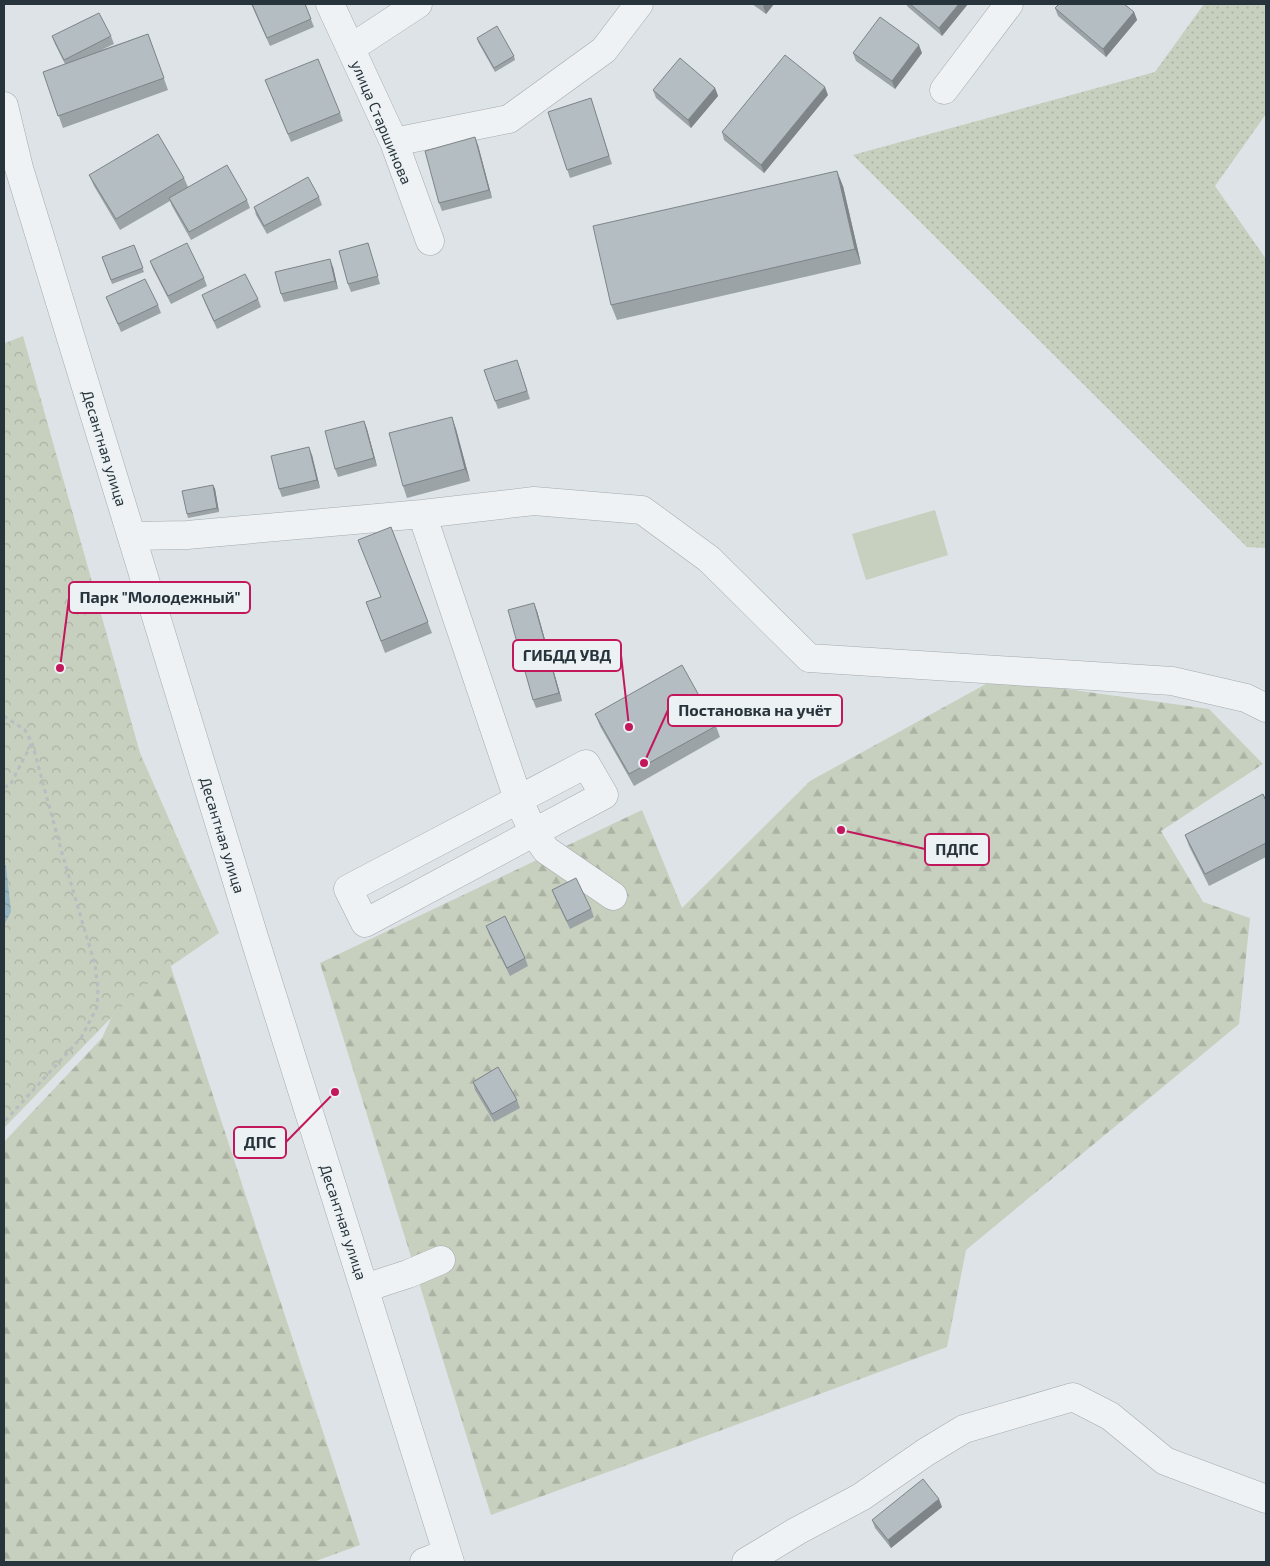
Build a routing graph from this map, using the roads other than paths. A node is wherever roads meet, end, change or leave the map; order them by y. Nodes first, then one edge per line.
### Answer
1 (330, 4) edge
2 (418, 4) edge
3 (639, 4) edge
4 (1009, 4) edge
5 (351, 48) junction
6 (944, 90) dead end
7 (4, 106) edge
8 (394, 142) junction
9 (430, 241) dead end
10 (422, 514) junction
11 (132, 536) junction
12 (1266, 708) edge
13 (518, 799) junction
14 (534, 833) junction
15 (613, 896) dead end
16 (441, 1260) dead end
17 (365, 1288) junction
18 (1266, 1499) edge
19 (441, 1559) edge
20 (746, 1562) edge

1 - 5 street, улица Старшинова
2 - 5 street
3 - 8 street
4 - 6 street
5 - 8 street, улица Старшинова
7 - 11 street, Десантная улица
8 - 9 street, улица Старшинова
10 - 11 street
10 - 12 street
10 - 13 street
11 - 17 street, Десантная улица
13 - 14 street
13 - 14 street
13 - 14 street
14 - 15 street
16 - 17 street
17 - 19 street, Десантная улица
18 - 20 street

